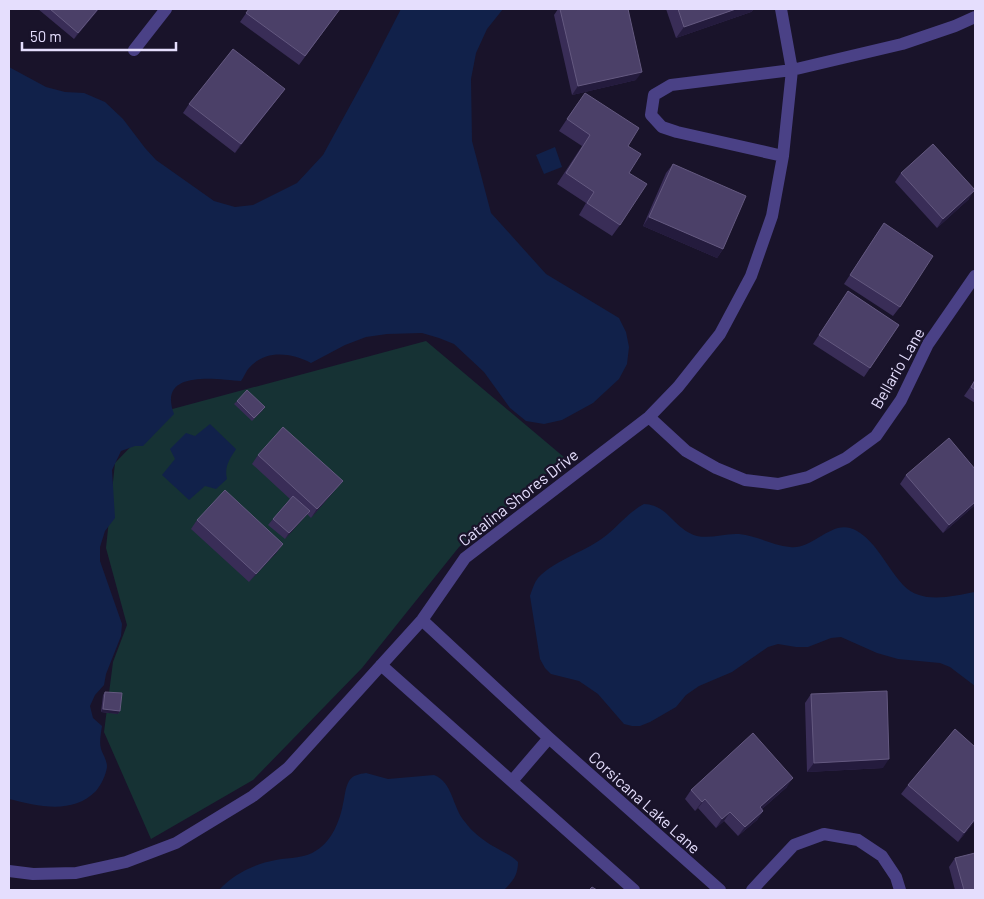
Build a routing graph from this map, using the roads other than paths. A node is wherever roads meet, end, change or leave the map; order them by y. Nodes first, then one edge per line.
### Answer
1 (166, 9) edge
2 (780, 9) edge
3 (975, 17) edge
4 (134, 50) dead end
5 (792, 70) junction
6 (783, 156) junction
7 (975, 276) edge
8 (649, 416) junction
9 (422, 620) junction
10 (381, 665) junction
11 (549, 738) junction
12 (512, 781) junction
13 (9, 871) edge
14 (634, 890) edge
15 (720, 890) edge
16 (752, 890) edge
17 (900, 890) edge

1 - 4 street
2 - 5 street, Catalina Shores Drive
3 - 5 street
5 - 6 street, Catalina Shores Drive
5 - 6 street
6 - 8 street, Catalina Shores Drive
7 - 8 street, Bellario Lane
8 - 9 street, Catalina Shores Drive
9 - 10 street, Catalina Shores Drive
9 - 11 street, Corsicana Lake Lane
10 - 12 street
10 - 13 street, Catalina Shores Drive
11 - 12 street
11 - 15 street, Corsicana Lake Lane
12 - 14 street
16 - 17 street

